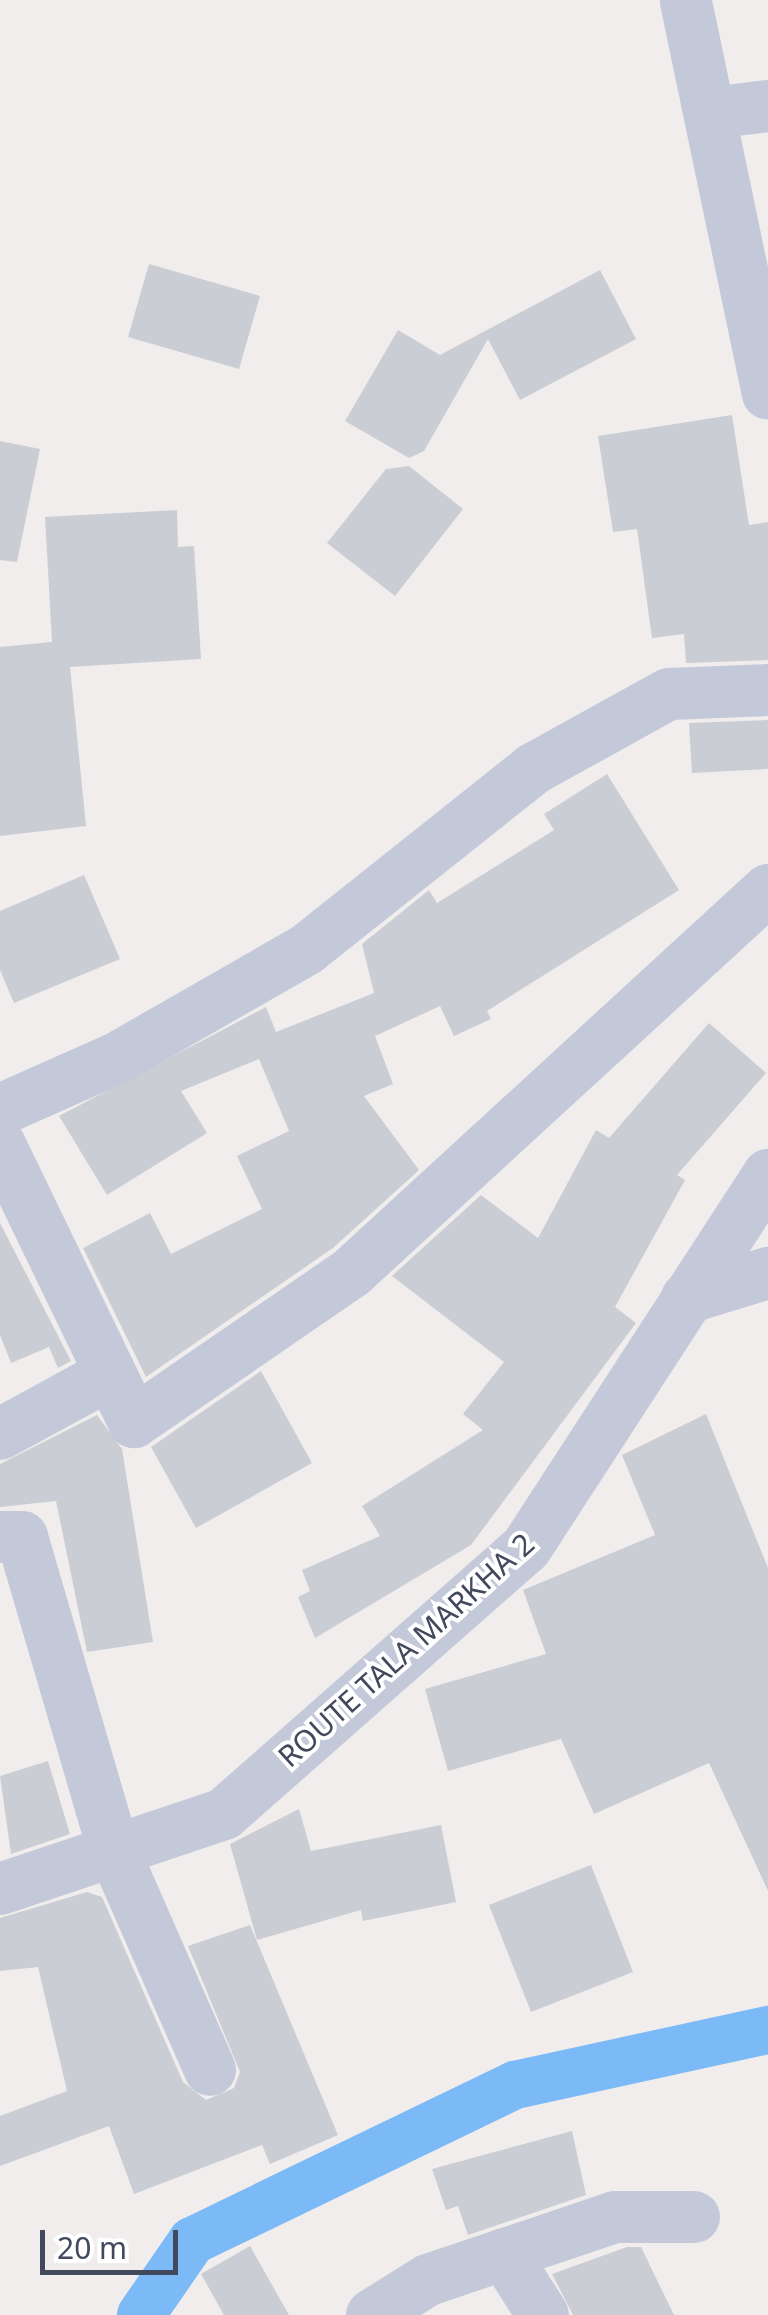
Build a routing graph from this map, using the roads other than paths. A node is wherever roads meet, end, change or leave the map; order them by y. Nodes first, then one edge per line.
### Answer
1 (686, 2) edge
2 (768, 106) edge
3 (712, 112) junction
4 (768, 394) edge
5 (768, 690) edge
6 (768, 890) edge
7 (0, 1110) edge
8 (0, 1144) edge
9 (768, 1175) edge
10 (768, 1273) edge
11 (687, 1298) junction
12 (108, 1375) junction
13 (0, 1434) edge
14 (0, 1537) edge
15 (114, 1851) junction
16 (0, 1889) edge
17 (210, 2070) dead end
18 (694, 2216) dead end
19 (504, 2254) junction
20 (372, 2315) edge
21 (544, 2315) edge

1 - 3 street
2 - 3 street
3 - 4 street
5 - 7 street
6 - 12 street
8 - 12 street
9 - 11 street, ROUTE TALA MARKHA 2
10 - 11 street
11 - 15 street, ROUTE TALA MARKHA 2
12 - 13 street
14 - 15 street
15 - 16 street, ROUTE TALA MARKHA 2
15 - 17 street
18 - 19 street
19 - 20 street
19 - 21 street

